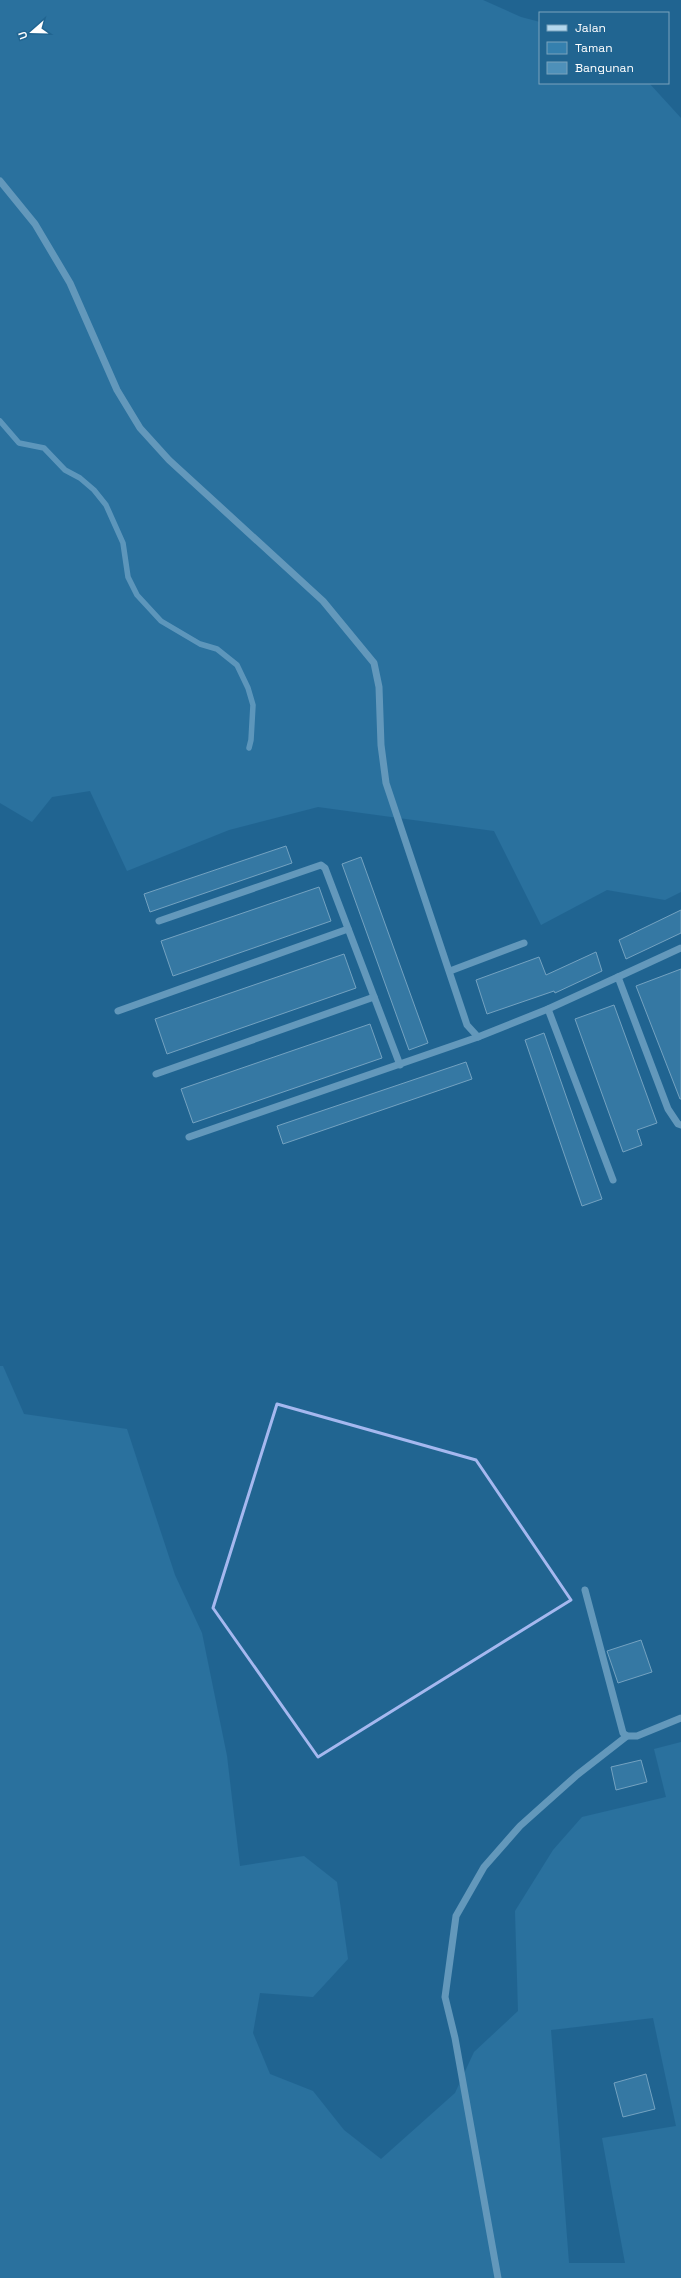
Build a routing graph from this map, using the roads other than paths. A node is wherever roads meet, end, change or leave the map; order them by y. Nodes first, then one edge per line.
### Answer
1 (0, 181) edge
2 (159, 921) dead end
3 (348, 929) junction
4 (524, 943) dead end
5 (681, 949) edge
6 (450, 971) junction
7 (618, 977) junction
8 (374, 997) junction
9 (548, 1009) junction
10 (118, 1011) dead end
11 (478, 1037) junction
12 (400, 1065) junction
13 (156, 1074) dead end
14 (681, 1125) edge
15 (189, 1137) dead end
16 (613, 1180) dead end
17 (585, 1590) dead end
18 (681, 1718) edge
19 (627, 1736) junction
20 (498, 2278) edge

1 - 6 street
2 - 3 street
3 - 8 street
3 - 10 street
4 - 6 street
5 - 7 street
6 - 11 street
7 - 9 street
7 - 14 street
8 - 12 street
8 - 13 street
9 - 11 street
9 - 16 street
11 - 12 street
12 - 15 street
17 - 19 street
18 - 19 street
19 - 20 street

